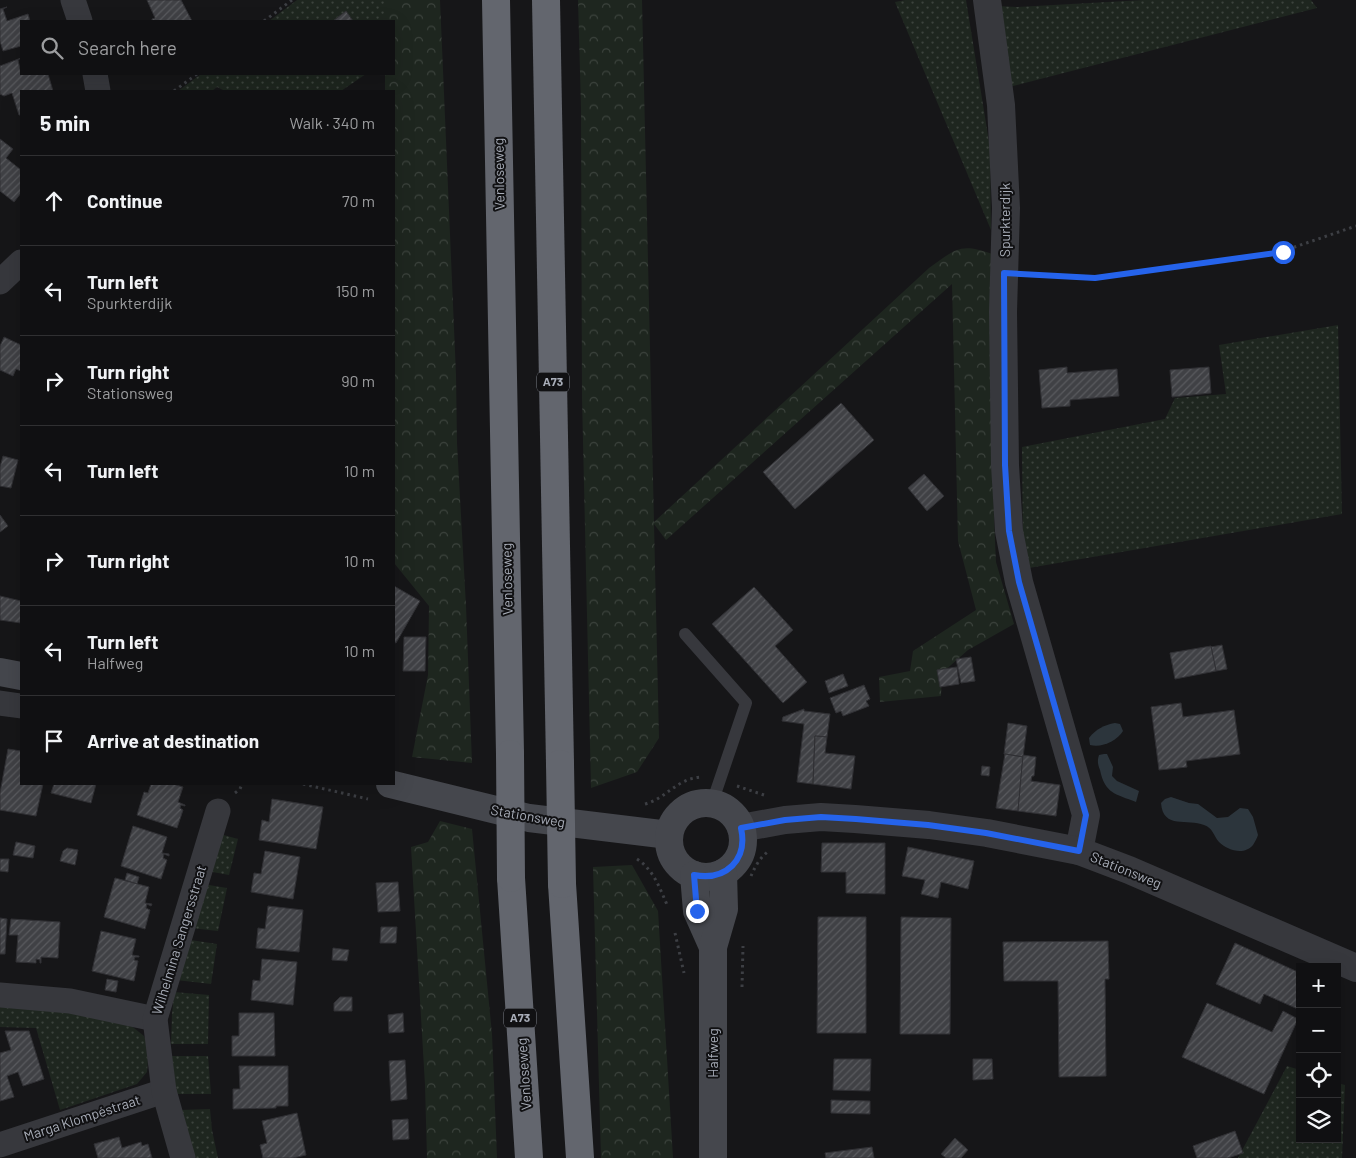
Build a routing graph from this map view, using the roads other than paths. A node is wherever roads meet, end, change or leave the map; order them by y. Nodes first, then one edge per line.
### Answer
1 (73, 0) edge
2 (496, 0) edge
3 (546, 0) edge
4 (987, 0) edge
5 (80, 20) edge
6 (95, 75) edge
7 (98, 90) edge
8 (20, 263) edge
9 (0, 282) edge
10 (685, 634) dead end
11 (0, 672) edge
12 (20, 676) edge
13 (0, 703) edge
14 (20, 706) edge
15 (394, 785) edge
16 (712, 803) junction
17 (218, 811) dead end
18 (741, 828) junction
19 (669, 835) junction
20 (1079, 851) junction
21 (694, 875) junction
22 (735, 878) junction
23 (713, 947) junction
24 (1356, 968) edge
25 (0, 995) edge
26 (155, 1019) junction
27 (164, 1091) junction
28 (0, 1145) edge
29 (183, 1158) edge
30 (529, 1158) edge
31 (580, 1158) edge
32 (713, 1158) edge

1 - 5 street
2 - 30 highway, Venloseweg / A73, bridge
3 - 31 highway, A73, bridge
4 - 20 street, Spurkterdijk
6 - 7 street
8 - 9 street
10 - 16 lane
11 - 12 main road
13 - 14 street
15 - 19 main road, Stationsweg
16 - 18 main road
16 - 19 main road
17 - 26 street, Wilhelmina Sangersstraat
18 - 20 street, Stationsweg
18 - 22 main road
19 - 21 main road
20 - 24 street, Stationsweg
21 - 22 main road
21 - 23 main road, Halfweg
22 - 23 main road, Halfweg
23 - 32 main road, Halfweg
25 - 26 street
26 - 27 street, Wilhelmina Sangersstraat
27 - 28 street, Marga Klompéstraat
27 - 29 street, Wilhelmina Sangersstraat

